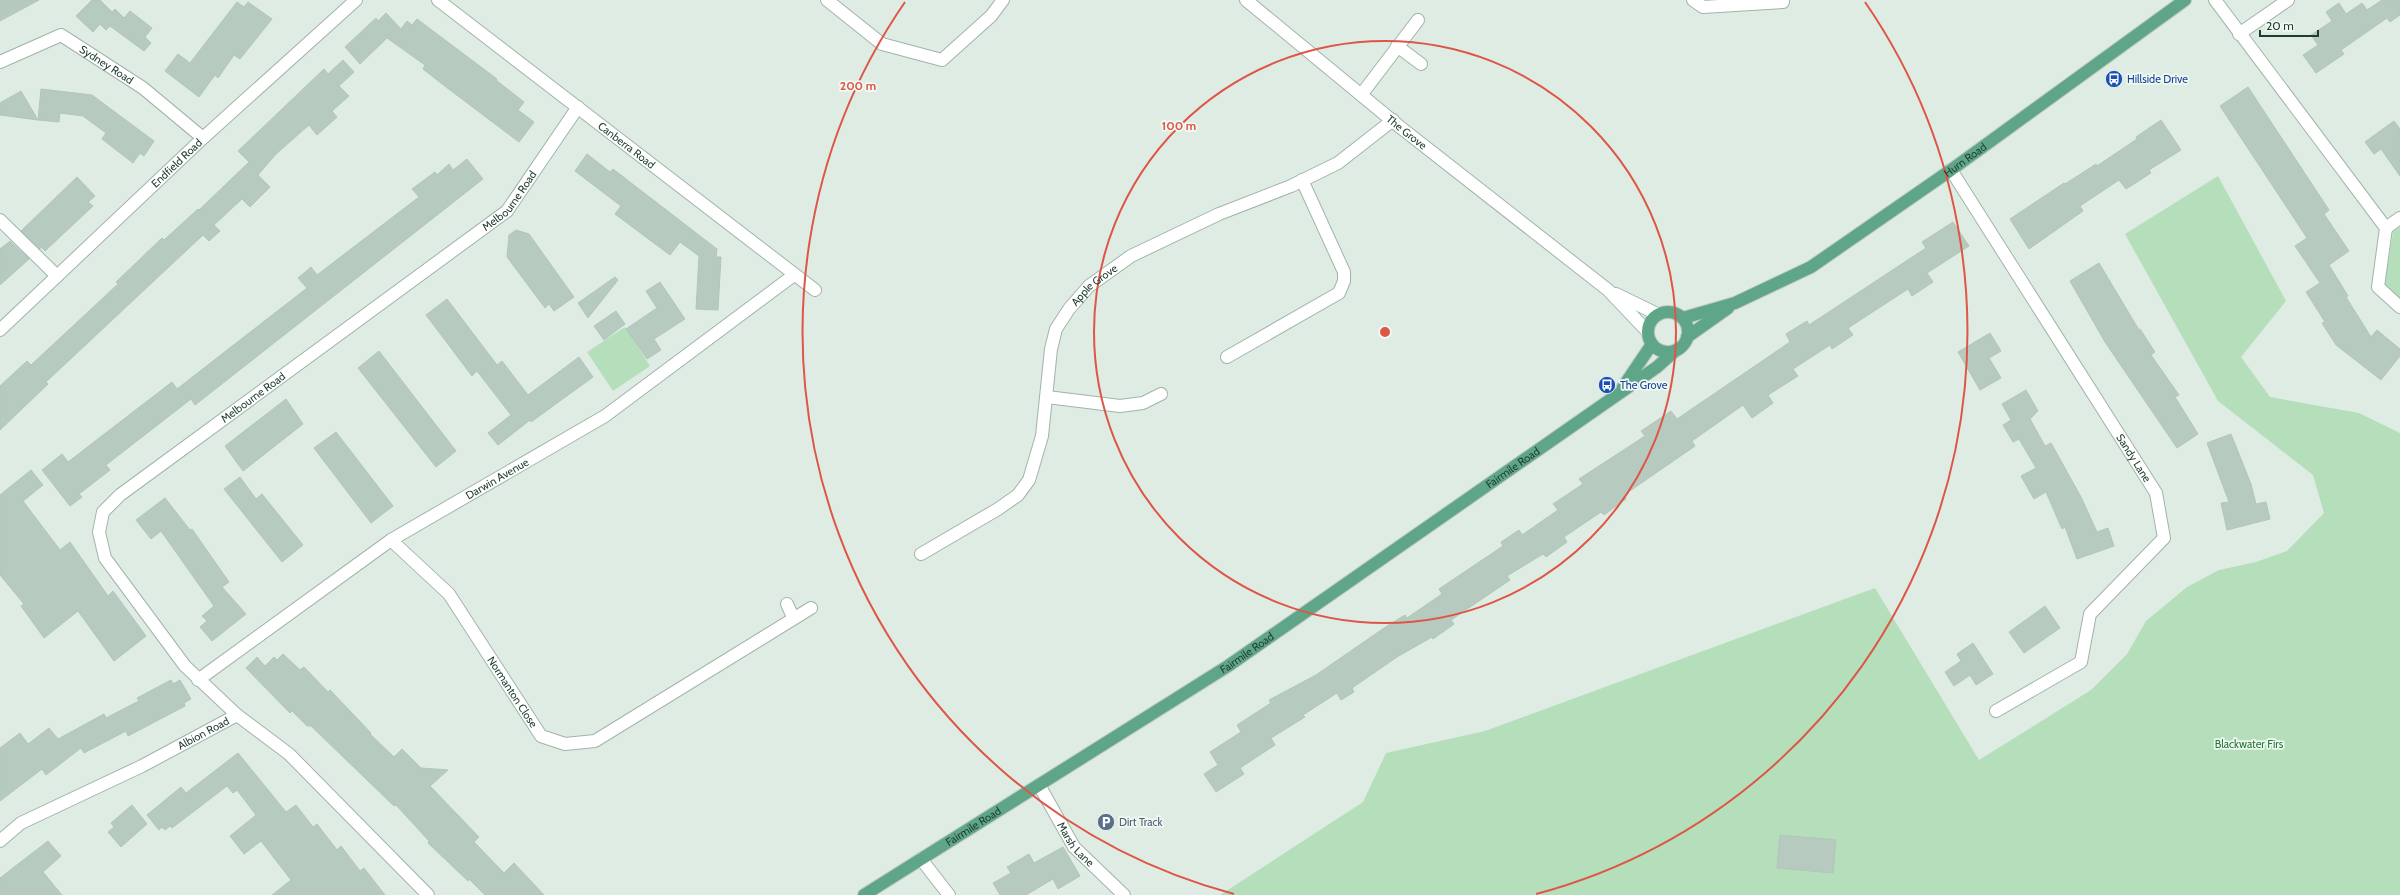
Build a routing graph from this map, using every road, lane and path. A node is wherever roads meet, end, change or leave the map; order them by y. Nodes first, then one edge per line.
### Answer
1 (356, 0) edge
2 (438, 0) edge
3 (827, 0) edge
4 (1003, 0) edge
5 (1246, 0) edge
6 (1693, 0) edge
7 (2185, 0) edge
8 (2215, 0) edge
9 (2288, 0) edge
10 (1783, 2) dead end
11 (1418, 20) dead end
12 (2239, 34) junction
13 (1397, 46) junction
14 (0, 62) edge
15 (1421, 64) dead end
16 (1361, 95) junction
17 (578, 107) junction
18 (1393, 120) junction
19 (203, 138) junction
20 (1951, 170) junction
21 (1302, 180) junction
22 (2400, 218) edge
23 (0, 220) edge
24 (2386, 228) junction
25 (794, 275) junction
26 (57, 276) junction
27 (815, 290) dead end
28 (1608, 290) junction
29 (1735, 303) junction
30 (2400, 307) edge
31 (1657, 314) junction
32 (1683, 318) junction
33 (0, 330) edge
34 (1647, 331) junction
35 (1687, 337) junction
36 (1652, 344) junction
37 (1676, 350) junction
38 (1227, 357) dead end
39 (1619, 393) junction
40 (1161, 394) dead end
41 (1047, 397) junction
42 (391, 540) junction
43 (921, 554) dead end
44 (787, 604) dead end
45 (811, 608) dead end
46 (793, 618) junction
47 (198, 680) junction
48 (1996, 711) dead end
49 (237, 715) junction
50 (1039, 785) junction
51 (0, 840) edge
52 (921, 859) junction
53 (428, 895) edge
54 (864, 895) edge
55 (949, 895) edge
56 (1124, 895) edge

1 - 19 street, Endfield Road
2 - 17 street, Canberra Road
3 - 4 street
5 - 16 street, The Grove
6 - 10 street
7 - 20 main road, Hurn Road
8 - 12 street
9 - 12 street
11 - 13 street
12 - 24 street
13 - 15 street
13 - 16 street
14 - 19 street, Sydney Road
16 - 18 street, The Grove
17 - 25 street, Canberra Road
17 - 47 street, Melbourne Road
18 - 21 street, Apple Grove
18 - 28 street, The Grove
19 - 26 street, Endfield Road
20 - 29 main road, Hurn Road
20 - 48 street, Sandy Lane
21 - 38 street
21 - 41 street, Apple Grove
22 - 24 street
23 - 26 street
24 - 30 street
25 - 27 street, Canberra Road
25 - 42 street, Darwin Avenue
26 - 33 street, Endfield Road
28 - 31 street, The Grove
28 - 34 street, The Grove
29 - 32 main road, Hurn Road
29 - 35 main road, Hurn Road
31 - 32 main road
31 - 34 main road
32 - 35 main road
34 - 36 main road
35 - 37 main road
36 - 37 main road
36 - 39 main road, Fairmile Road
37 - 39 main road, Fairmile Road
39 - 50 main road, Fairmile Road
40 - 41 street
41 - 43 street, Apple Grove
42 - 46 street, Normanton Close
42 - 47 street, Darwin Avenue
44 - 46 street
45 - 46 street, Normanton Close
47 - 49 street, Melbourne Road
49 - 51 street, Albion Road
49 - 53 street, Albion Road
50 - 52 main road, Fairmile Road
50 - 56 street, Marsh Lane
52 - 54 main road, Fairmile Road
52 - 55 street

